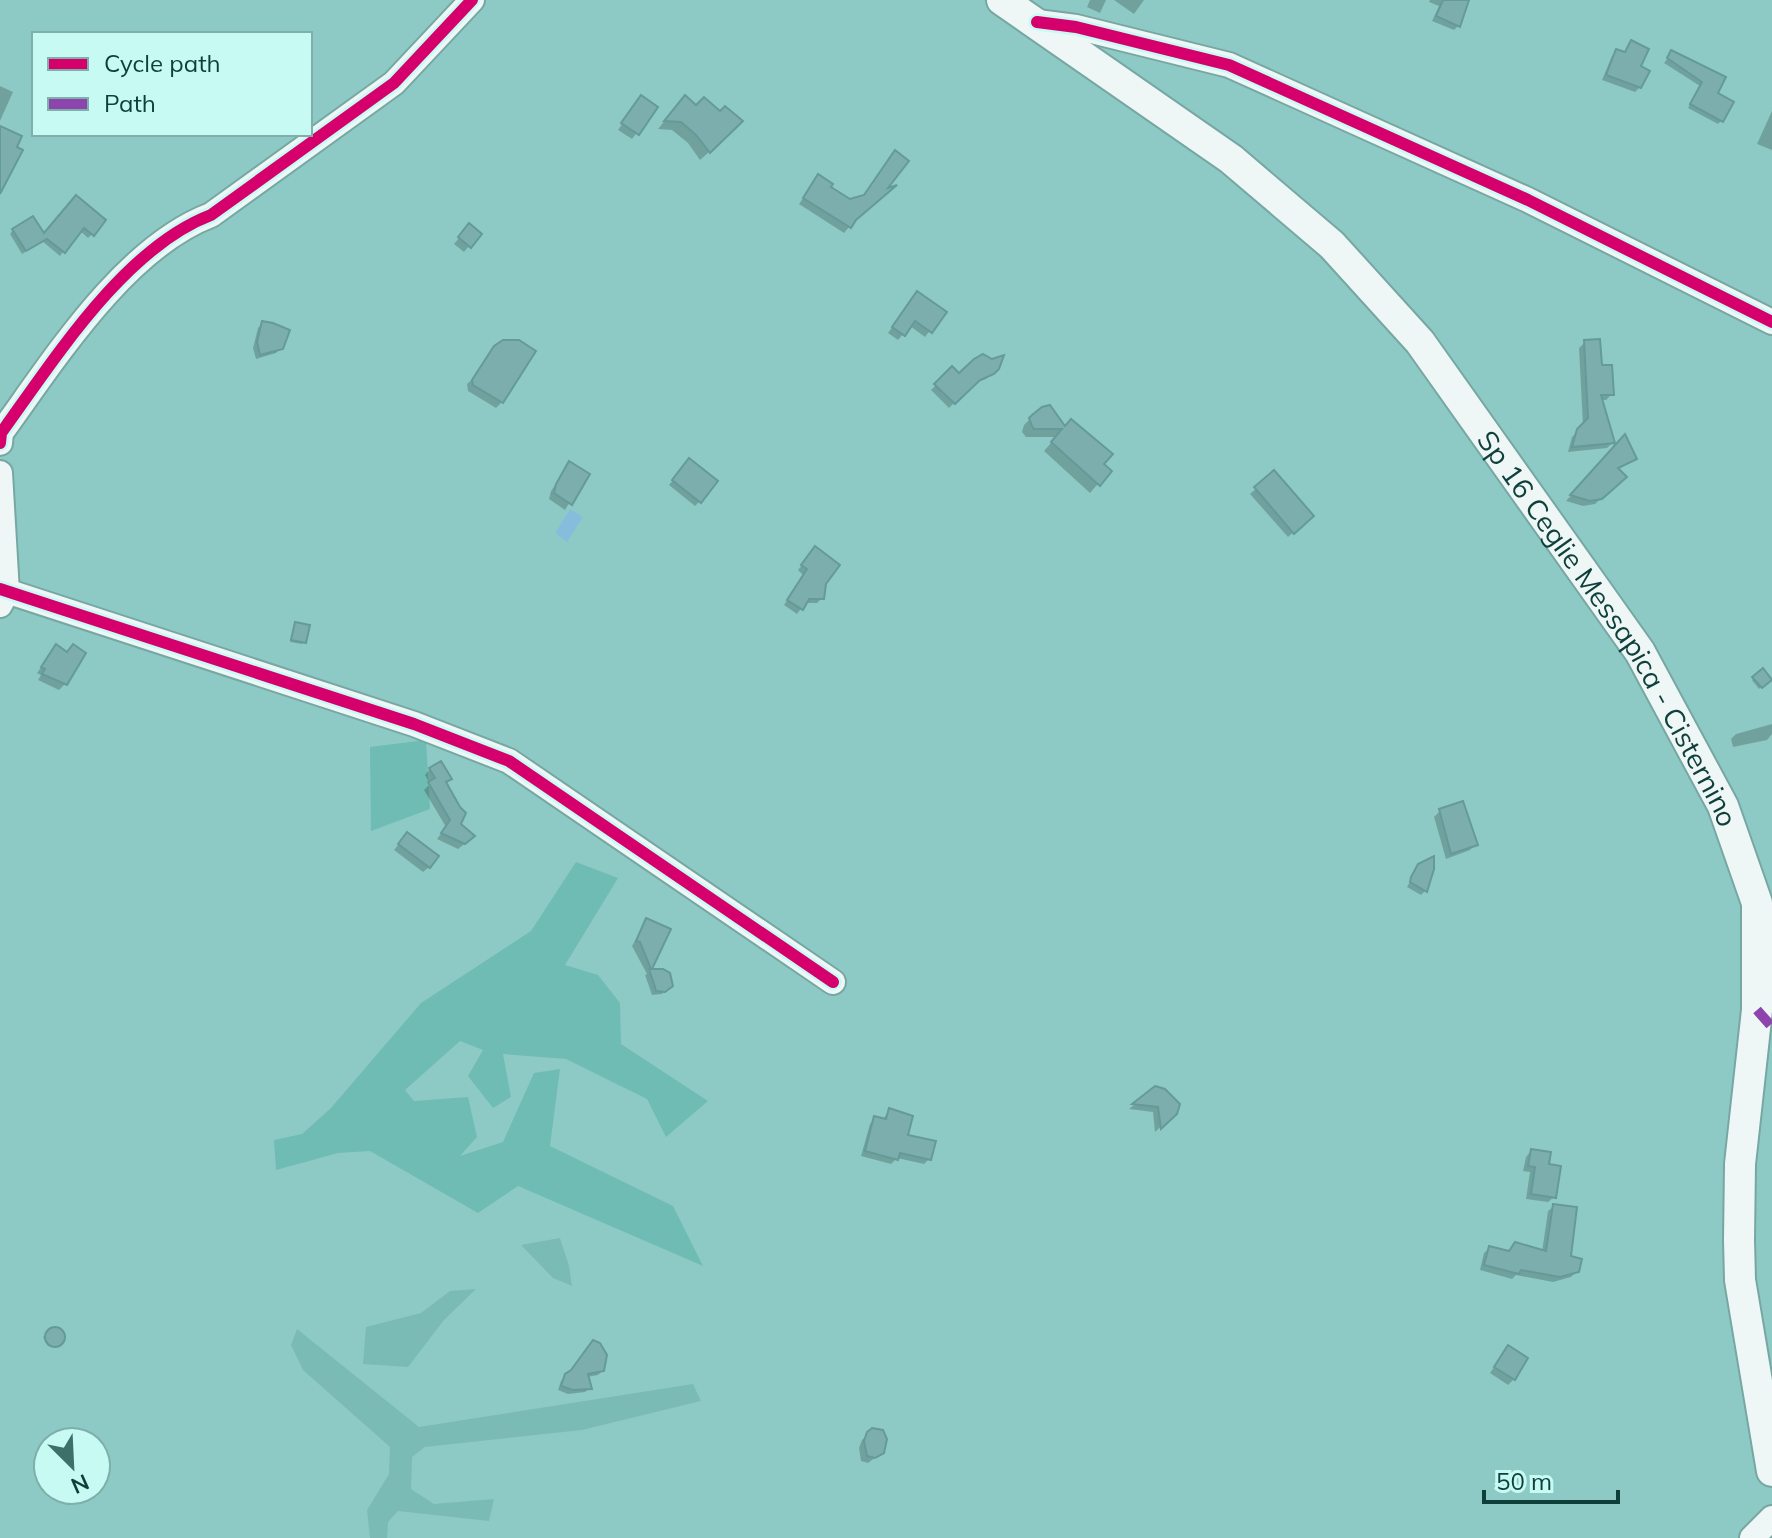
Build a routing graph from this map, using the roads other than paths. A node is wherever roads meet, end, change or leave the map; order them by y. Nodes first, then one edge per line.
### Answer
1 (472, 0) edge
2 (1002, 0) edge
3 (1037, 22) junction
4 (1772, 322) edge
5 (0, 443) edge
6 (0, 473) edge
7 (2, 595) edge
8 (833, 982) dead end
9 (1772, 1471) edge
10 (1772, 1518) edge
11 (1752, 1538) edge

1 - 5 street
2 - 3 main road, Sp 16 Ceglie Messapica - Cisternino
3 - 4 street
3 - 9 main road, Sp 16 Ceglie Messapica - Cisternino
6 - 7 street
7 - 8 street
10 - 11 street

